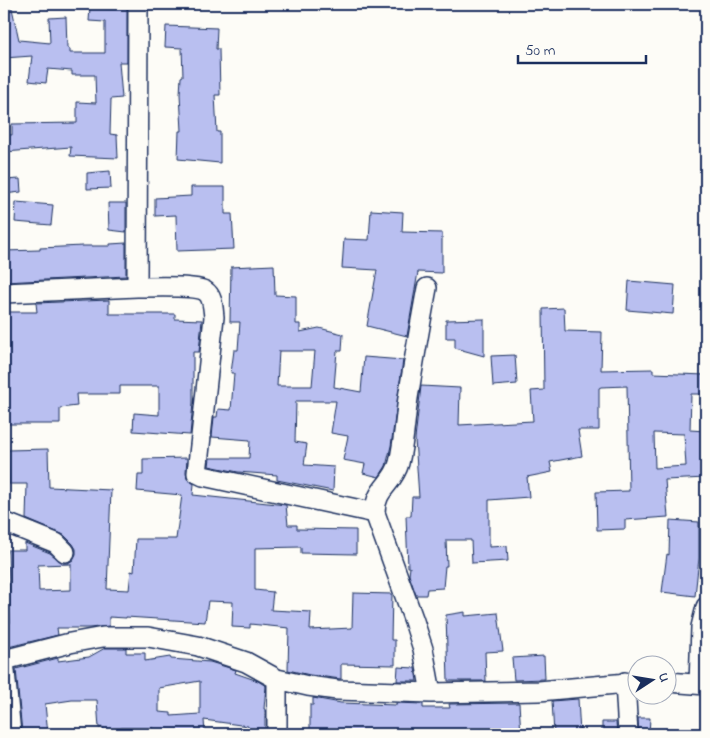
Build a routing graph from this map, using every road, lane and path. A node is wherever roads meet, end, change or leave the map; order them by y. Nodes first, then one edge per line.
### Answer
1 (138, 4) edge
2 (137, 287) junction
3 (427, 288) dead end
4 (4, 293) edge
5 (375, 513) junction
6 (4, 522) edge
7 (65, 552) dead end
8 (706, 607) edge
9 (4, 661) edge
10 (277, 678) junction
11 (628, 682) edge
12 (678, 683) edge
13 (703, 685) edge
14 (431, 693) junction
15 (630, 706) edge
16 (11, 734) edge
17 (277, 734) edge
18 (628, 734) edge

1 - 2 street
2 - 4 street
2 - 5 street
3 - 5 street
5 - 14 street
6 - 7 street
8 - 13 street
9 - 10 street
9 - 16 street
10 - 14 street
10 - 17 street
11 - 14 street
12 - 13 street
15 - 18 street

